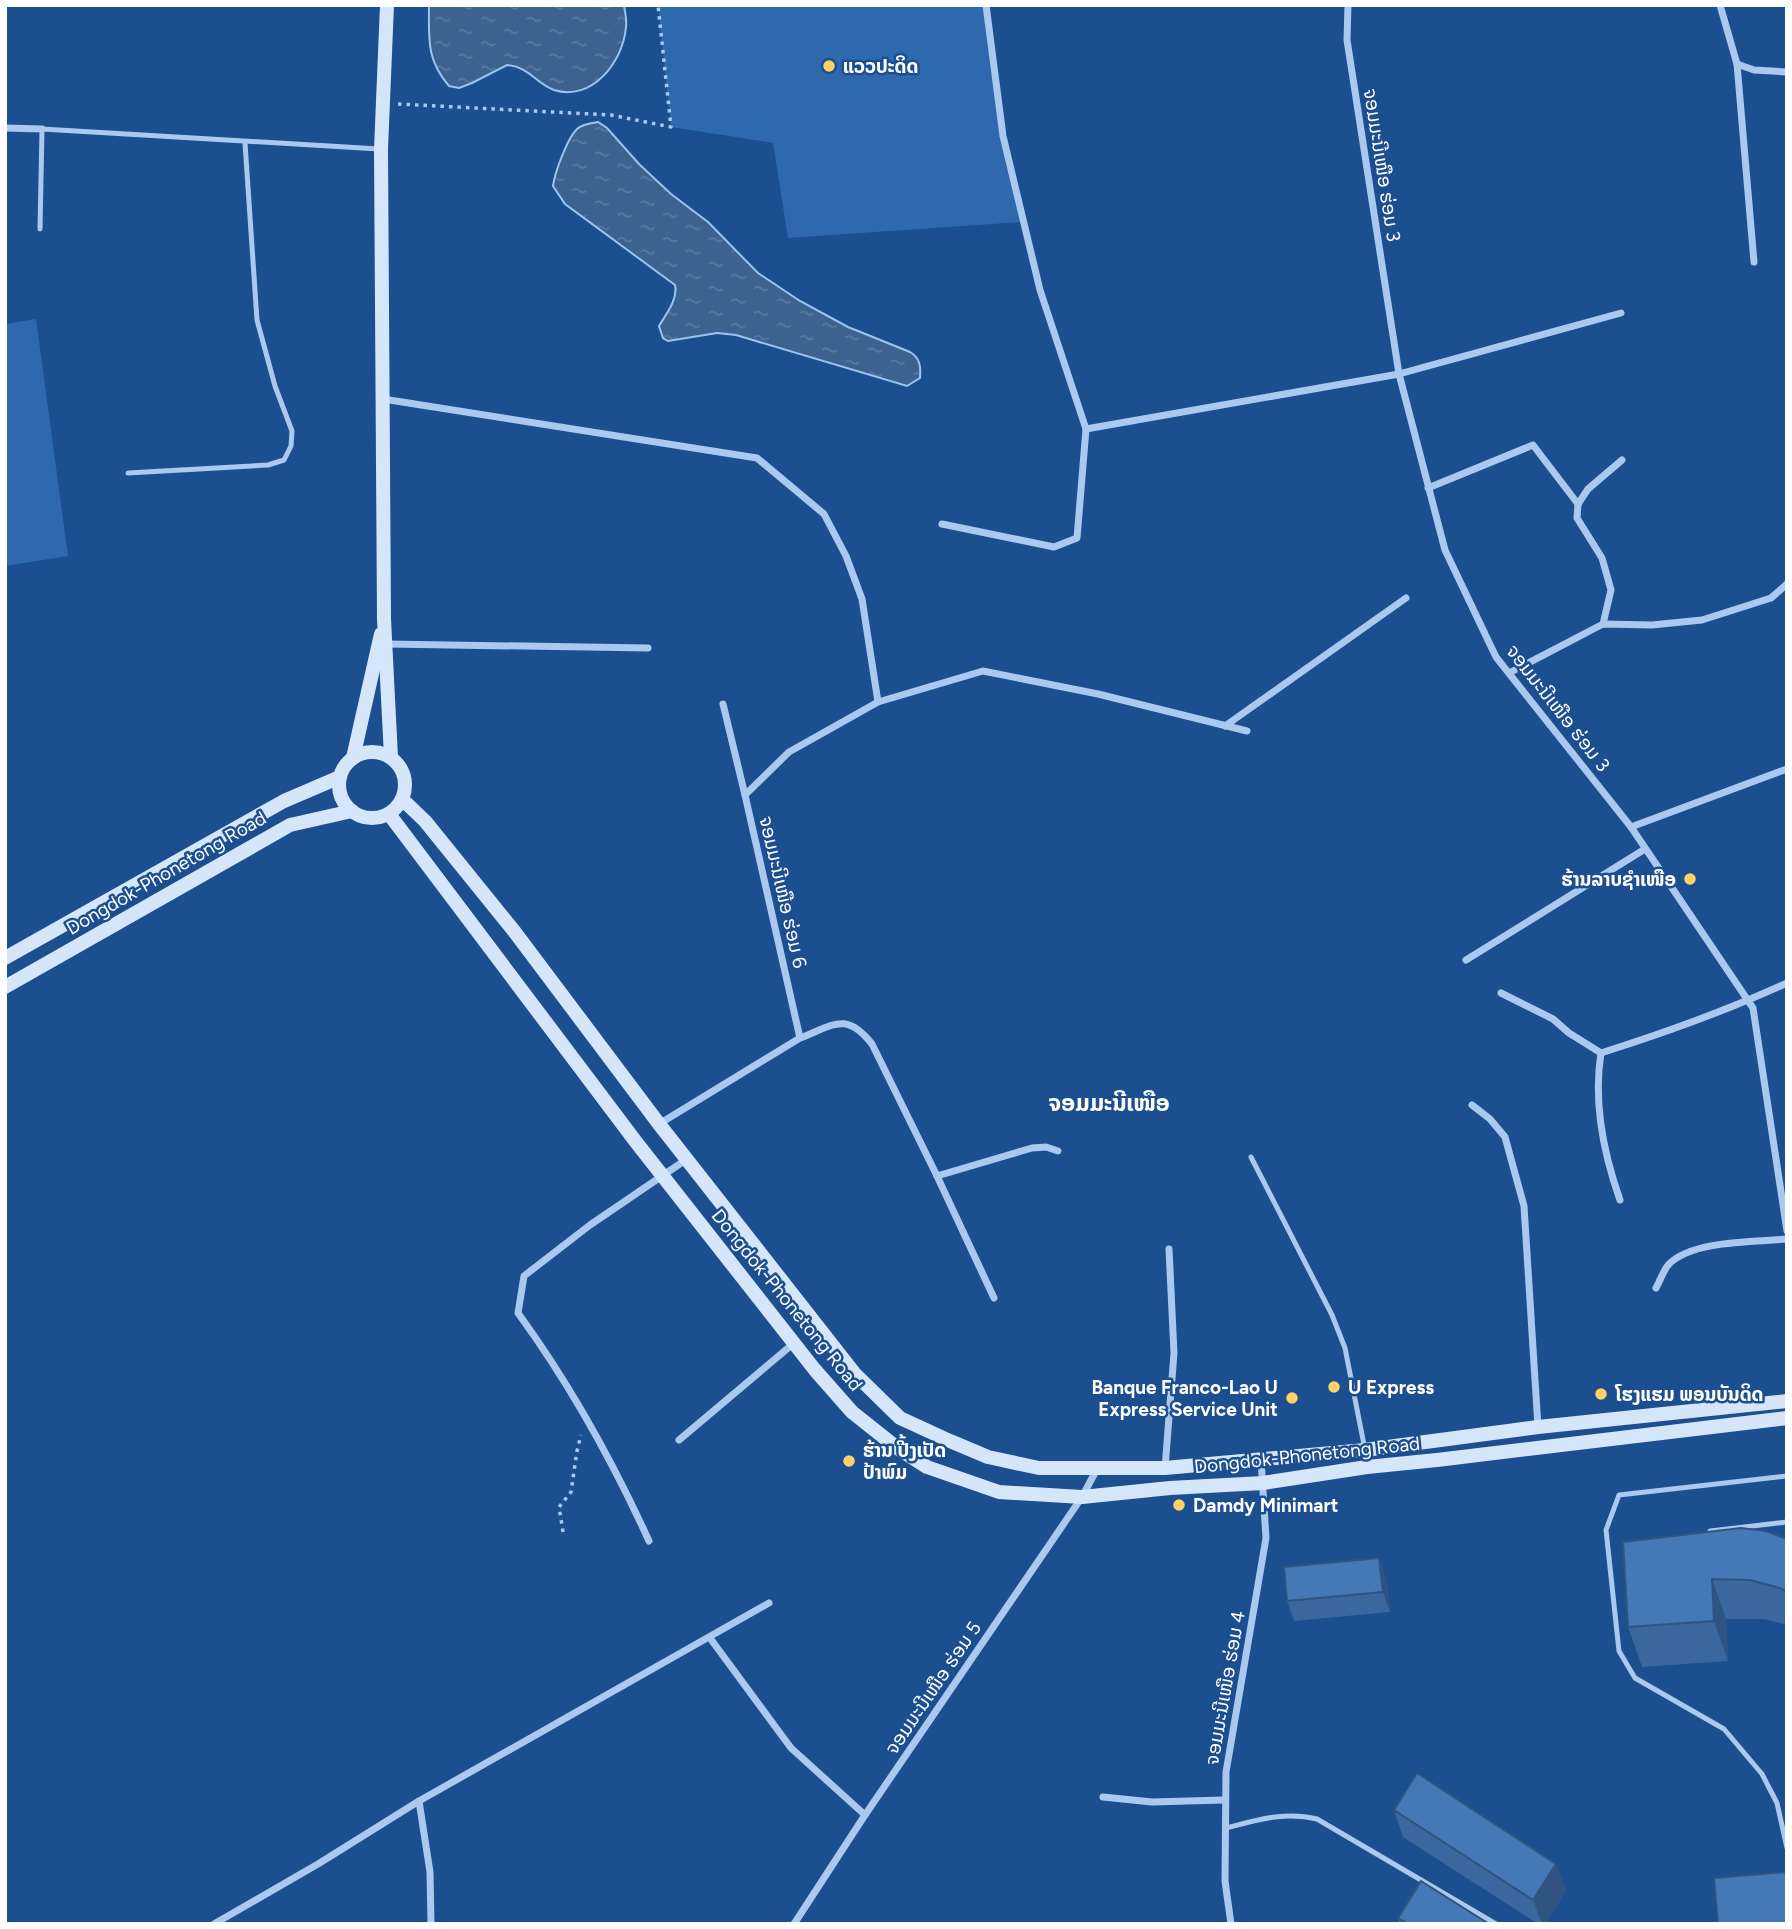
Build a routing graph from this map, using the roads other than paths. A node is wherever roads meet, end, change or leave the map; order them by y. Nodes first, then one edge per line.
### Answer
1 (387, 5) edge
2 (986, 5) edge
3 (1349, 5) edge
4 (1720, 5) edge
5 (1737, 64) junction
6 (1787, 72) edge
7 (5, 128) edge
8 (42, 129) junction
9 (245, 142) junction
10 (381, 149) junction
11 (40, 229) dead end
12 (1754, 262) dead end
13 (1621, 313) dead end
14 (1399, 374) junction
15 (383, 399) junction
16 (1086, 429) junction
17 (1622, 460) dead end
18 (128, 472) dead end
19 (1428, 488) junction
20 (1578, 504) junction
21 (942, 524) dead end
22 (1787, 584) edge
23 (1406, 598) dead end
24 (384, 619) junction
25 (1603, 624) junction
26 (387, 644) junction
27 (648, 648) dead end
28 (1509, 673) junction
29 (878, 702) junction
30 (723, 704) dead end
31 (1225, 726) junction
32 (1247, 731) dead end
33 (391, 757) junction
34 (353, 758) junction
35 (1787, 769) edge
36 (340, 777) junction
37 (745, 795) junction
38 (402, 800) junction
39 (352, 811) junction
40 (389, 814) junction
41 (1631, 827) junction
42 (1645, 849) junction
43 (5, 958) edge
44 (1466, 960) dead end
45 (1787, 983) edge
46 (5, 986) edge
47 (1501, 993) dead end
48 (1749, 1001) junction
49 (800, 1038) junction
50 (1601, 1054) junction
51 (1472, 1105) dead end
52 (659, 1124) junction
53 (1058, 1152) dead end
54 (1251, 1157) dead end
55 (687, 1158) junction
56 (662, 1175) junction
57 (937, 1176) junction
58 (1620, 1200) dead end
59 (1787, 1231) edge
60 (1787, 1239) edge
61 (1169, 1249) dead end
62 (1656, 1288) dead end
63 (994, 1298) dead end
64 (794, 1343) junction
65 (1787, 1401) edge
66 (1787, 1418) edge
67 (1538, 1427) junction
68 (678, 1440) dead end
69 (1365, 1450) junction
70 (1261, 1458) junction
71 (1165, 1468) junction
72 (1097, 1469) junction
73 (1787, 1476) edge
74 (1263, 1483) junction
75 (1082, 1497) junction
76 (1787, 1522) edge
77 (1710, 1531) edge
78 (649, 1541) dead end
79 (769, 1603) dead end
80 (710, 1639) junction
81 (1103, 1797) dead end
82 (1224, 1800) junction
83 (419, 1801) junction
84 (865, 1815) junction
85 (1226, 1828) junction
86 (1787, 1848) edge
87 (214, 1924) edge
88 (431, 1924) edge
89 (794, 1924) edge
90 (1231, 1924) edge
91 (1496, 1924) edge

1 - 10 main road
2 - 16 street
3 - 14 street, ຈອມມະນີເໜືອ ຮ່ອມ 3
4 - 5 street
5 - 6 street
5 - 12 street
7 - 8 street
8 - 9 lane
8 - 11 lane
9 - 10 lane
9 - 18 lane
10 - 15 main road
13 - 14 street
14 - 16 street
14 - 19 street, ຈອມມະນີເໜືອ ຮ່ອມ 3
15 - 24 main road
15 - 29 street
16 - 21 street
17 - 20 street
19 - 20 street
19 - 28 street, ຈອມມະນີເໜືອ ຮ່ອມ 3
20 - 25 street
22 - 25 street
23 - 31 street
24 - 26 main road
24 - 34 main road
25 - 28 street
26 - 27 street
26 - 33 main road
28 - 41 street, ຈອມມະນີເໜືອ ຮ່ອມ 3
29 - 31 street, ຈອມມະນີເໜືອ ຮ່ອມ 6
29 - 37 street, ຈອມມະນີເໜືອ ຮ່ອມ 6
30 - 37 street
31 - 32 street, ຈອມມະນີເໜືອ ຮ່ອມ 6
33 - 34 main road
33 - 38 main road
34 - 36 main road
35 - 41 street
36 - 39 main road
36 - 43 main road, Dongdok-Phonetong Road
37 - 49 street, ຈອມມະນີເໜືອ ຮ່ອມ 6
38 - 40 main road
38 - 52 main road, Dongdok-Phonetong Road
39 - 40 main road, Dongdok-Phonetong Road
39 - 46 main road, Dongdok-Phonetong Road
40 - 56 main road, Dongdok-Phonetong Road
41 - 42 street, ຈອມມະນີເໜືອ ຮ່ອມ 3
42 - 44 street
42 - 48 street, ຈອມມະນີເໜືອ ຮ່ອມ 3
45 - 48 street
47 - 50 street
48 - 50 street
48 - 59 street, ຈອມມະນີເໜືອ ຮ່ອມ 3
49 - 52 street
49 - 57 street
50 - 58 street
51 - 67 street
52 - 55 main road, Dongdok-Phonetong Road
53 - 57 street
54 - 69 lane
55 - 56 street
55 - 72 main road, Dongdok-Phonetong Road
56 - 64 main road, Dongdok-Phonetong Road
56 - 78 street
57 - 63 street
60 - 62 street
61 - 71 street
64 - 68 street
64 - 75 main road, Dongdok-Phonetong Road
65 - 67 main road, Dongdok-Phonetong Road
66 - 74 main road, Dongdok-Phonetong Road
67 - 69 main road, Dongdok-Phonetong Road
69 - 70 main road, Dongdok-Phonetong Road
70 - 71 main road, Dongdok-Phonetong Road
70 - 74 street, ຈອມມະນີເໜືອ ຮ່ອມ 4
71 - 72 main road, Dongdok-Phonetong Road
72 - 75 street, ຈອມມະນີເໜືອ ຮ່ອມ 5
73 - 86 lane
74 - 75 main road, Dongdok-Phonetong Road
74 - 82 street, ຈອມມະນີເໜືອ ຮ່ອມ 4
75 - 84 street, ຈອມມະນີເໜືອ ຮ່ອມ 5
76 - 77 lane
79 - 80 street
80 - 83 street
80 - 84 street
81 - 82 street
82 - 85 street, ຈອມມະນີເໜືອ ຮ່ອມ 4
83 - 87 street
83 - 88 street
84 - 89 street, ຈອມມະນີເໜືອ ຮ່ອມ 5
85 - 90 street, ຈອມມະນີເໜືອ ຮ່ອມ 4
85 - 91 lane

